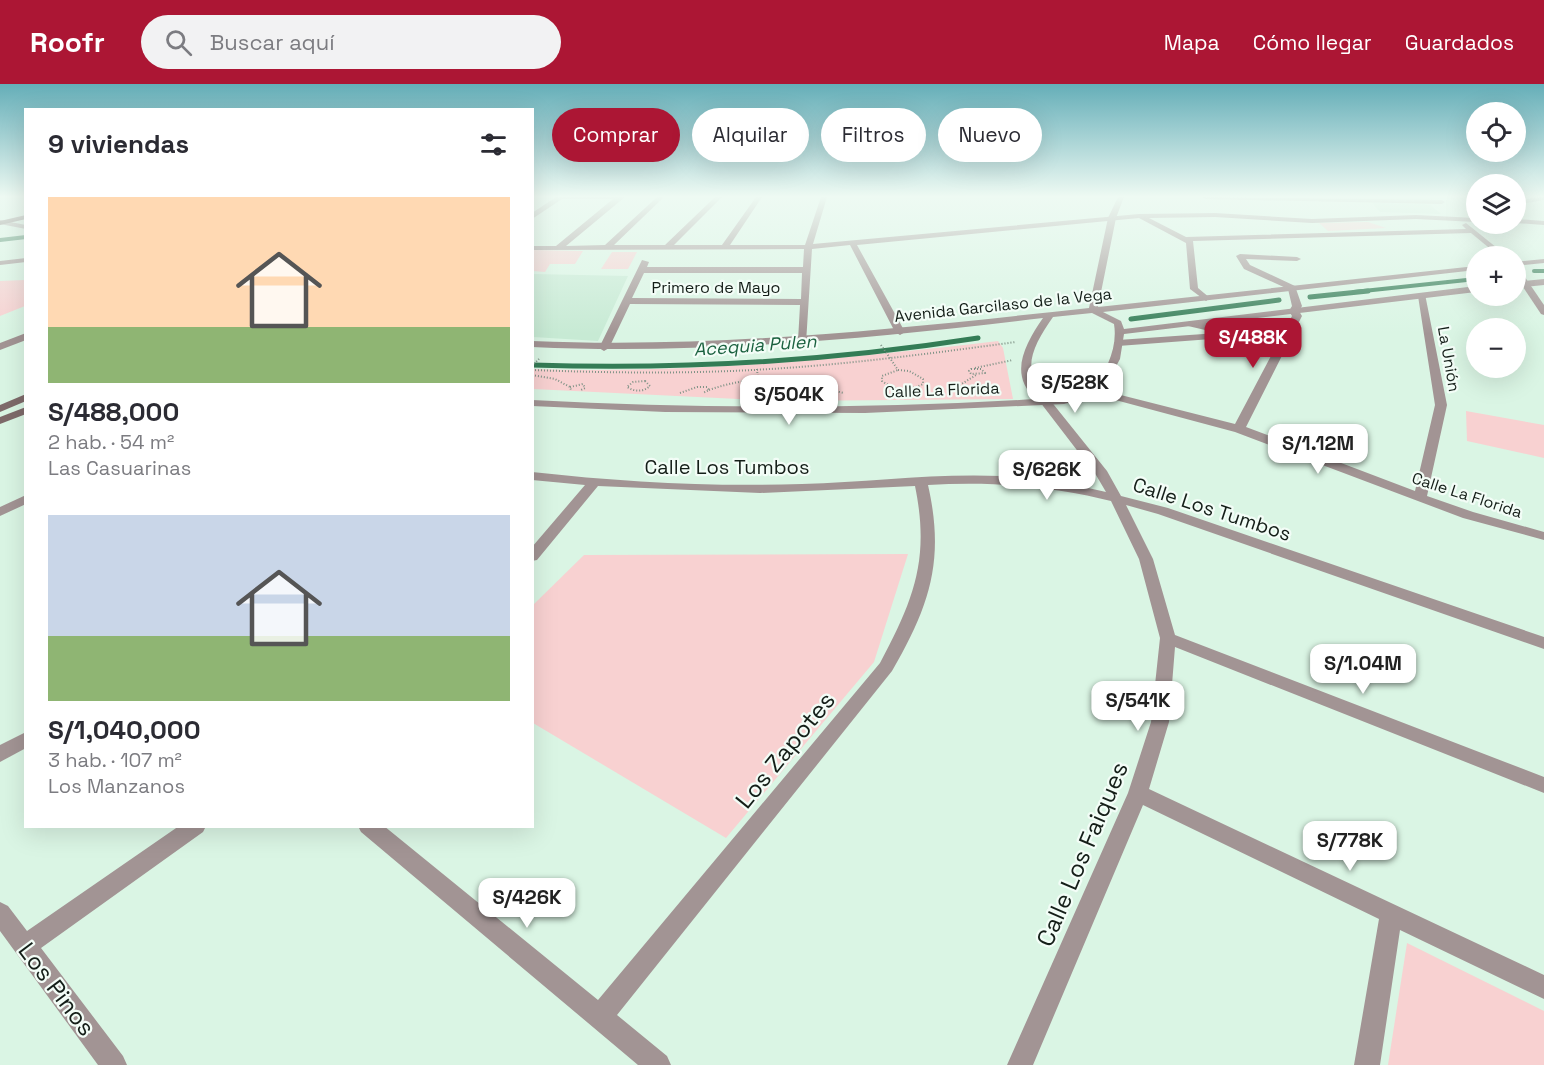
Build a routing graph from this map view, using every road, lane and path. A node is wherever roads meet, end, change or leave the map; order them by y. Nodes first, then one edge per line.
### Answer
1 (564, 243) edge
2 (613, 243) edge
3 (672, 243) edge
4 (728, 243) edge
5 (809, 243) edge
6 (865, 243) edge
7 (1107, 243) edge
8 (1191, 243) edge
9 (853, 244) junction
10 (808, 247) junction
11 (534, 248) edge
12 (558, 248) junction
13 (724, 248) junction
14 (606, 249) junction
15 (650, 249) junction
16 (666, 249) junction
17 (24, 260) edge
18 (1544, 261) edge
19 (0, 263) edge
20 (1526, 263) edge
21 (1247, 267) junction
22 (1466, 269) edge
23 (641, 270) junction
24 (806, 270) junction
25 (1544, 282) edge
26 (1526, 284) edge
27 (1292, 288) junction
28 (1466, 291) edge
29 (1526, 291) edge
30 (1422, 296) junction
31 (1206, 298) junction
32 (628, 301) junction
33 (804, 302) junction
34 (1093, 310) junction
35 (1294, 311) junction
36 (1544, 312) edge
37 (1050, 315) junction
38 (1293, 323) junction
39 (1191, 324) junction
40 (1149, 328) junction
41 (1220, 330) junction
42 (900, 332) junction
43 (24, 337) edge
44 (1119, 337) junction
45 (1179, 338) junction
46 (1034, 340) junction
47 (803, 341) junction
48 (534, 344) edge
49 (3, 346) edge
50 (24, 347) edge
51 (604, 348) junction
52 (883, 348) dead end
53 (889, 356) junction
54 (538, 360) dead end
55 (1028, 360) junction
56 (534, 367) edge
57 (975, 368) junction
58 (758, 369) junction
59 (534, 370) edge
60 (898, 370) junction
61 (534, 371) edge
62 (641, 373) junction
63 (758, 380) junction
64 (639, 381) junction
65 (570, 387) junction
66 (759, 388) dead end
67 (709, 390) dead end
68 (814, 391) junction
69 (1097, 392) junction
70 (24, 398) edge
71 (1046, 402) junction
72 (534, 403) edge
73 (0, 409) edge
74 (24, 411) edge
75 (0, 421) edge
76 (1239, 429) junction
77 (534, 476) edge
78 (921, 482) junction
79 (594, 483) junction
80 (1116, 498) junction
81 (1420, 498) junction
82 (24, 500) edge
83 (0, 512) edge
84 (1544, 536) edge
85 (534, 554) edge
86 (1168, 638) junction
87 (1544, 643) edge
88 (24, 740) edge
89 (0, 754) edge
90 (1544, 785) edge
91 (1138, 794) junction
92 (193, 828) edge
93 (370, 828) edge
94 (0, 913) edge
95 (1391, 914) junction
96 (25, 946) junction
97 (1544, 987) edge
98 (601, 1016) junction
99 (114, 1065) edge
100 (658, 1065) edge
101 (1020, 1065) edge
102 (1367, 1065) edge

1 - 12 street
2 - 14 street
3 - 16 street
4 - 13 street
5 - 10 street
6 - 9 street
7 - 34 street
8 - 31 street
9 - 10 street
9 - 42 street
10 - 13 street
10 - 24 street
11 - 12 street
12 - 14 street
13 - 16 street
14 - 15 street
15 - 16 street
15 - 23 street
17 - 19 street
18 - 20 street
21 - 21 street
21 - 27 street
22 - 27 street, Avenida Garcilaso de la Vega
23 - 24 street
23 - 32 street
24 - 33 street
25 - 26 street
27 - 31 street, Avenida Garcilaso de la Vega
27 - 35 street
28 - 30 street
29 - 36 street
30 - 35 street
30 - 81 street, La Unión
31 - 34 street, Avenida Garcilaso de la Vega
32 - 33 street, Primero de Mayo
32 - 51 street
33 - 47 street
34 - 37 street, Avenida Garcilaso de la Vega
34 - 44 street
35 - 38 street
35 - 39 street
37 - 42 street, Avenida Garcilaso de la Vega
37 - 46 street
38 - 41 lane
38 - 76 street
39 - 40 street
39 - 41 lane
40 - 44 street
40 - 45 lane
41 - 45 lane
42 - 47 street, Avenida Garcilaso de la Vega
43 - 49 street
44 - 45 lane
44 - 69 street
46 - 53 path
46 - 55 street
47 - 51 street, Avenida Garcilaso de la Vega
48 - 51 street, Avenida Garcilaso de la Vega
49 - 50 street
52 - 53 path
53 - 58 path
53 - 60 path
54 - 56 path
55 - 57 path
55 - 71 street
57 - 57 path
58 - 62 path
58 - 63 path
59 - 62 path
60 - 60 path
61 - 65 path
62 - 64 path
63 - 66 path
63 - 67 path
63 - 68 path
64 - 64 path
65 - 65 path
68 - 68 path
69 - 71 street, Calle La Florida
69 - 76 street, Calle La Florida
70 - 73 main road
71 - 72 street, Calle La Florida
71 - 80 street, Calle Los Faiques
74 - 75 main road
76 - 81 street, Calle La Florida
77 - 79 street, Calle Los Tumbos
78 - 79 street, Calle Los Tumbos
78 - 80 street, Calle Los Tumbos
78 - 98 street, Los Zapotes
79 - 85 street
80 - 86 street, Calle Los Faiques
80 - 87 street, Calle Los Tumbos
81 - 84 street, Calle La Florida
82 - 83 street
86 - 90 street
86 - 91 street, Calle Los Faiques
88 - 89 street
91 - 95 street
91 - 101 street, Calle Los Faiques
92 - 96 street
93 - 98 street
94 - 96 street, Los Pinos
95 - 97 street
95 - 102 street
96 - 99 street, Los Pinos
98 - 100 street

